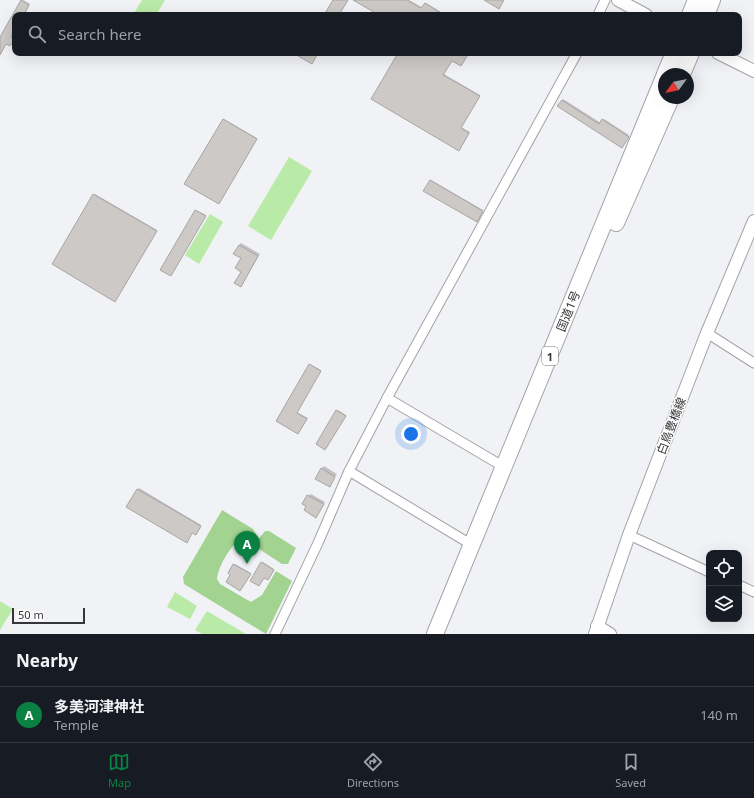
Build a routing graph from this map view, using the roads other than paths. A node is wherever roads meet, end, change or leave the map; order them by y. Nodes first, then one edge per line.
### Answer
1 (605, 0) edge
2 (618, 0) edge
3 (696, 0) edge
4 (712, 0) edge
5 (599, 12) edge
6 (640, 12) edge
7 (691, 12) edge
8 (707, 12) edge
9 (574, 56) edge
10 (673, 56) edge
11 (690, 56) edge
12 (724, 56) edge
13 (668, 68) edge
14 (685, 68) edge
15 (754, 71) edge
16 (658, 92) edge
17 (668, 104) edge
18 (754, 220) edge
19 (707, 333) junction
20 (754, 363) edge
21 (387, 398) junction
22 (504, 467) junction
23 (349, 472) junction
24 (629, 536) junction
25 (472, 545) junction
26 (706, 571) edge
27 (741, 586) edge
28 (754, 592) edge
29 (596, 630) edge
30 (275, 634) edge
31 (435, 634) edge
32 (446, 634) edge
33 (610, 634) edge

1 - 5 street
2 - 6 main road
3 - 7 highway
4 - 8 highway
9 - 21 street
10 - 13 highway
11 - 14 highway
12 - 15 main road
16 - 22 highway, 国道1号 / 1
17 - 32 highway, 国道1号 / 1
18 - 19 main road, 白鳥豊橋線
19 - 20 street
19 - 24 main road, 白鳥豊橋線
21 - 22 street
21 - 23 street
22 - 25 highway, 国道1号 / 1
23 - 25 street
23 - 30 street
24 - 26 street
24 - 29 main road, 白鳥豊橋線
25 - 31 highway, 国道1号 / 1
27 - 28 street
29 - 33 main road

